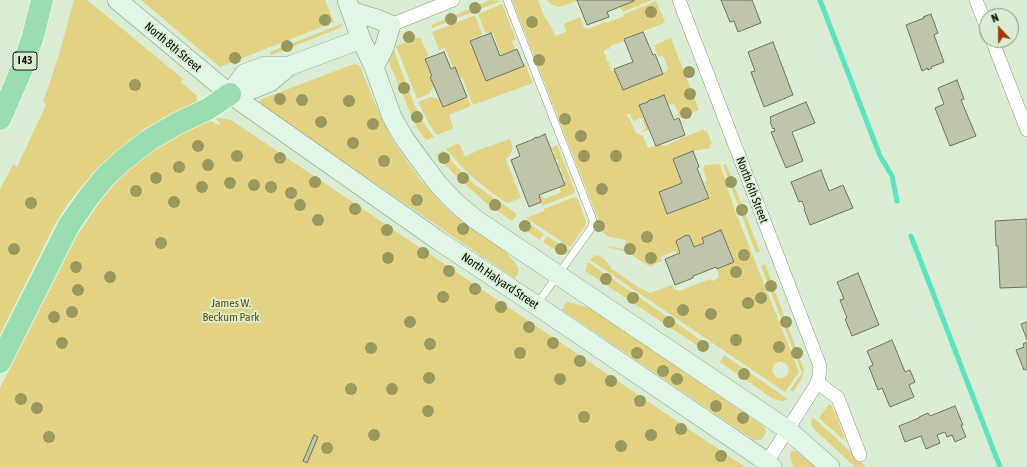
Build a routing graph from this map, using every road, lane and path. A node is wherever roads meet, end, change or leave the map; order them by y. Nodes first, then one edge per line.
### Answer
1 (42, 0) edge
2 (117, 0) edge
3 (453, 0) edge
4 (507, 0) edge
5 (679, 0) edge
6 (349, 5) edge
7 (391, 25) junction
8 (361, 39) junction
9 (995, 48) edge
10 (374, 67) junction
11 (230, 94) junction
12 (0, 119) edge
13 (1027, 130) edge
14 (558, 275) junction
15 (536, 305) junction
16 (0, 362) edge
17 (817, 382) junction
18 (788, 430) junction
19 (860, 455) dead end
20 (770, 465) edge
21 (830, 467) edge

1 - 12 highway, I 43
2 - 11 main road, North 8th Street
3 - 7 street
4 - 14 lane
5 - 17 street, North 6th Street
6 - 7 main road
6 - 8 main road
7 - 10 main road
8 - 10 main road
8 - 11 main road
9 - 13 street
10 - 14 main road
11 - 15 main road, North Halyard Street
11 - 16 highway
14 - 15 lane
14 - 18 main road
15 - 20 main road, North Halyard Street
17 - 18 street, North 6th Street
17 - 19 street
18 - 20 street, North 6th Street
18 - 21 main road

